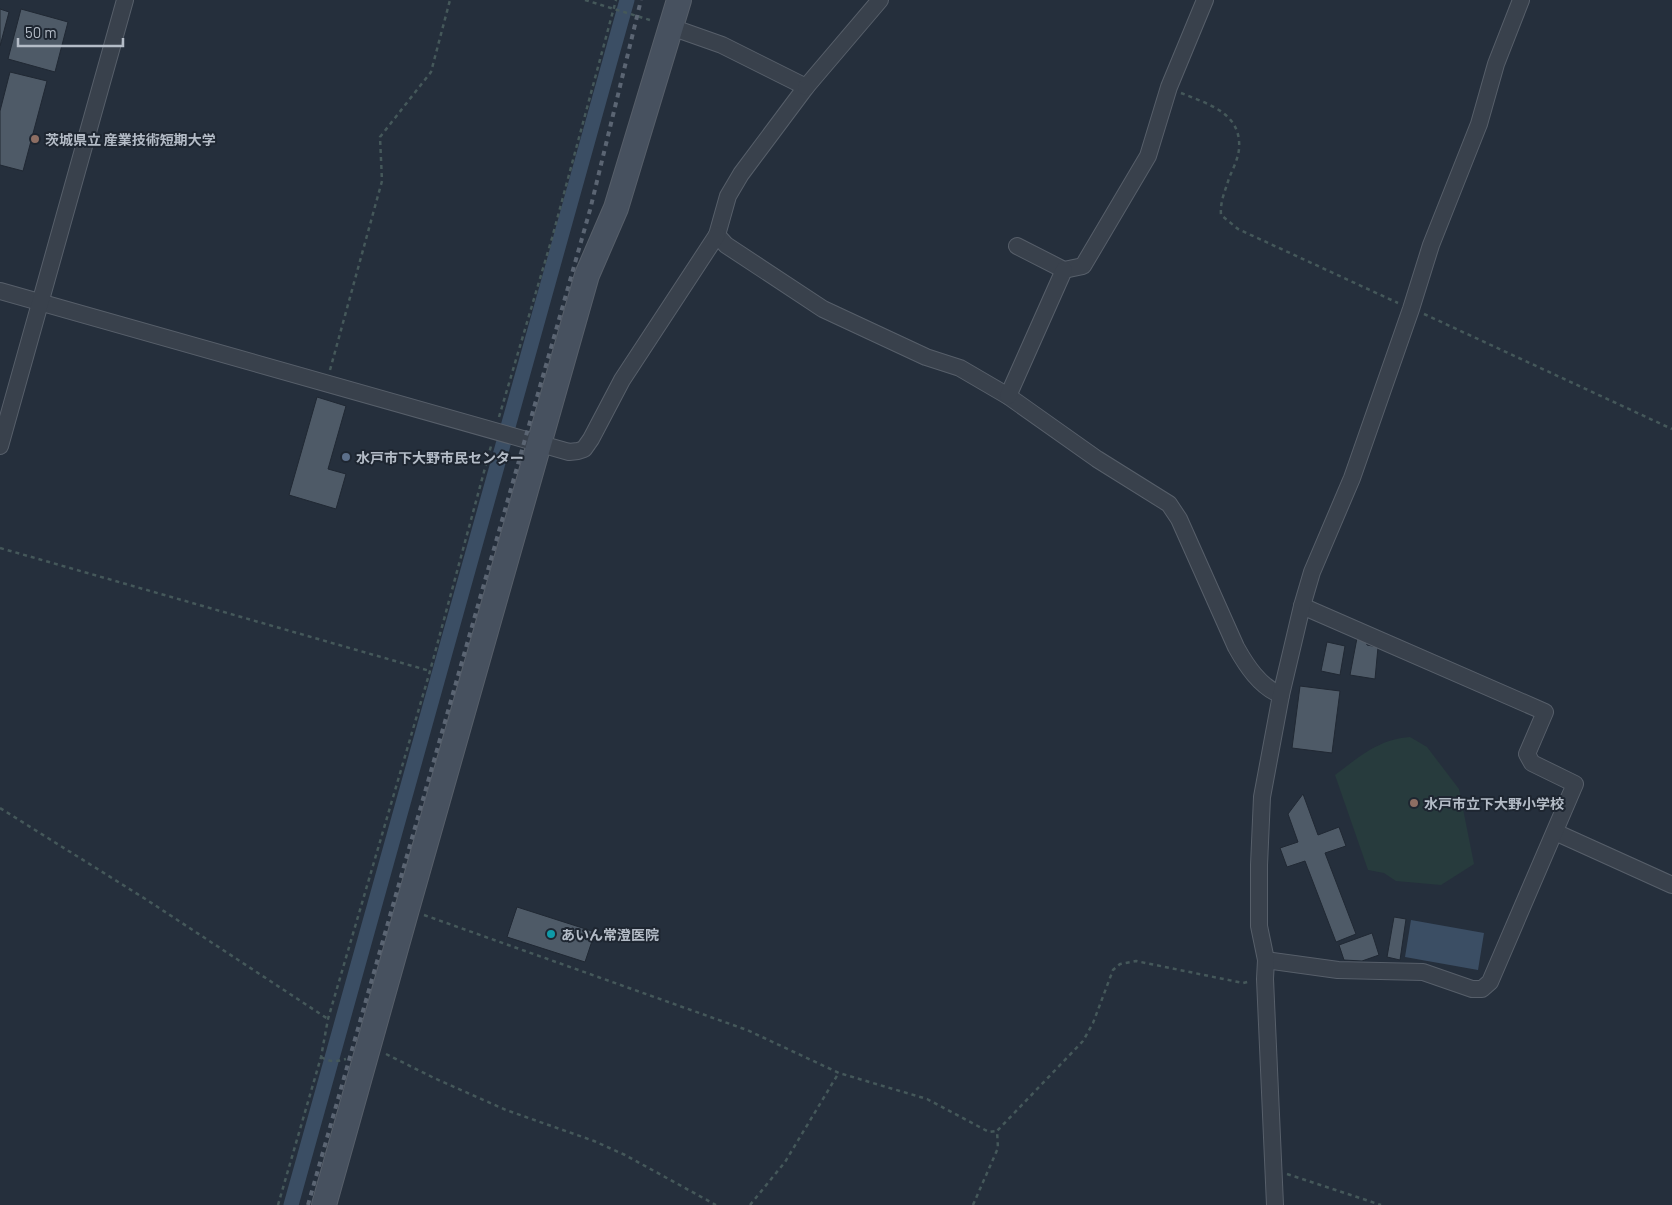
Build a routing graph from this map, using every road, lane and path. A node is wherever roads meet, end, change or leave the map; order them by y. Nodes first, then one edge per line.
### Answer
1 (125, 0) edge
2 (450, 0) edge
3 (585, 0) edge
4 (616, 0) edge
5 (679, 0) edge
6 (880, 0) edge
7 (1205, 0) edge
8 (1521, 0) edge
9 (613, 8) junction
10 (671, 27) junction
11 (806, 86) junction
12 (1169, 88) junction
13 (717, 235) junction
14 (1017, 246) dead end
15 (1064, 270) junction
16 (0, 291) edge
17 (40, 302) junction
18 (1411, 309) junction
19 (326, 383) junction
20 (1008, 396) junction
21 (1672, 429) edge
22 (503, 433) junction
23 (540, 444) junction
24 (0, 446) edge
25 (0, 548) edge
26 (1302, 606) junction
27 (430, 671) junction
28 (1281, 695) junction
29 (0, 808) edge
30 (1555, 832) junction
31 (1672, 885) edge
32 (407, 909) junction
33 (1266, 960) junction
34 (1266, 978) junction
35 (328, 1019) junction
36 (369, 1046) junction
37 (321, 1057) junction
38 (336, 1062) dead end
39 (839, 1073) junction
40 (997, 1131) junction
41 (1274, 1170) junction
42 (278, 1205) edge
43 (324, 1205) edge
44 (716, 1205) edge
45 (750, 1205) edge
46 (973, 1205) edge
47 (1275, 1205) edge
48 (1381, 1205) edge

1 - 17 street
2 - 19 path
3 - 9 path
4 - 9 path
5 - 10 street
6 - 11 street
7 - 12 street
8 - 18 street
9 - 10 path
9 - 22 path
10 - 11 street
10 - 23 street
11 - 13 street
12 - 15 street
12 - 18 path
13 - 20 street
13 - 23 street
14 - 15 street
15 - 20 street
16 - 17 street
17 - 19 street
17 - 24 street
18 - 21 path
18 - 26 street
19 - 22 street
20 - 28 street
22 - 23 street
22 - 27 path
23 - 32 street
25 - 27 path
26 - 28 street
26 - 30 street
27 - 35 path
28 - 33 street
29 - 35 path
30 - 31 street
30 - 33 street
32 - 36 street
32 - 39 path
33 - 34 street
34 - 40 path
34 - 41 street
35 - 37 path
36 - 43 street
36 - 44 path
37 - 38 path
37 - 42 path
39 - 40 path
39 - 45 path
40 - 46 path
41 - 47 street
41 - 48 path

